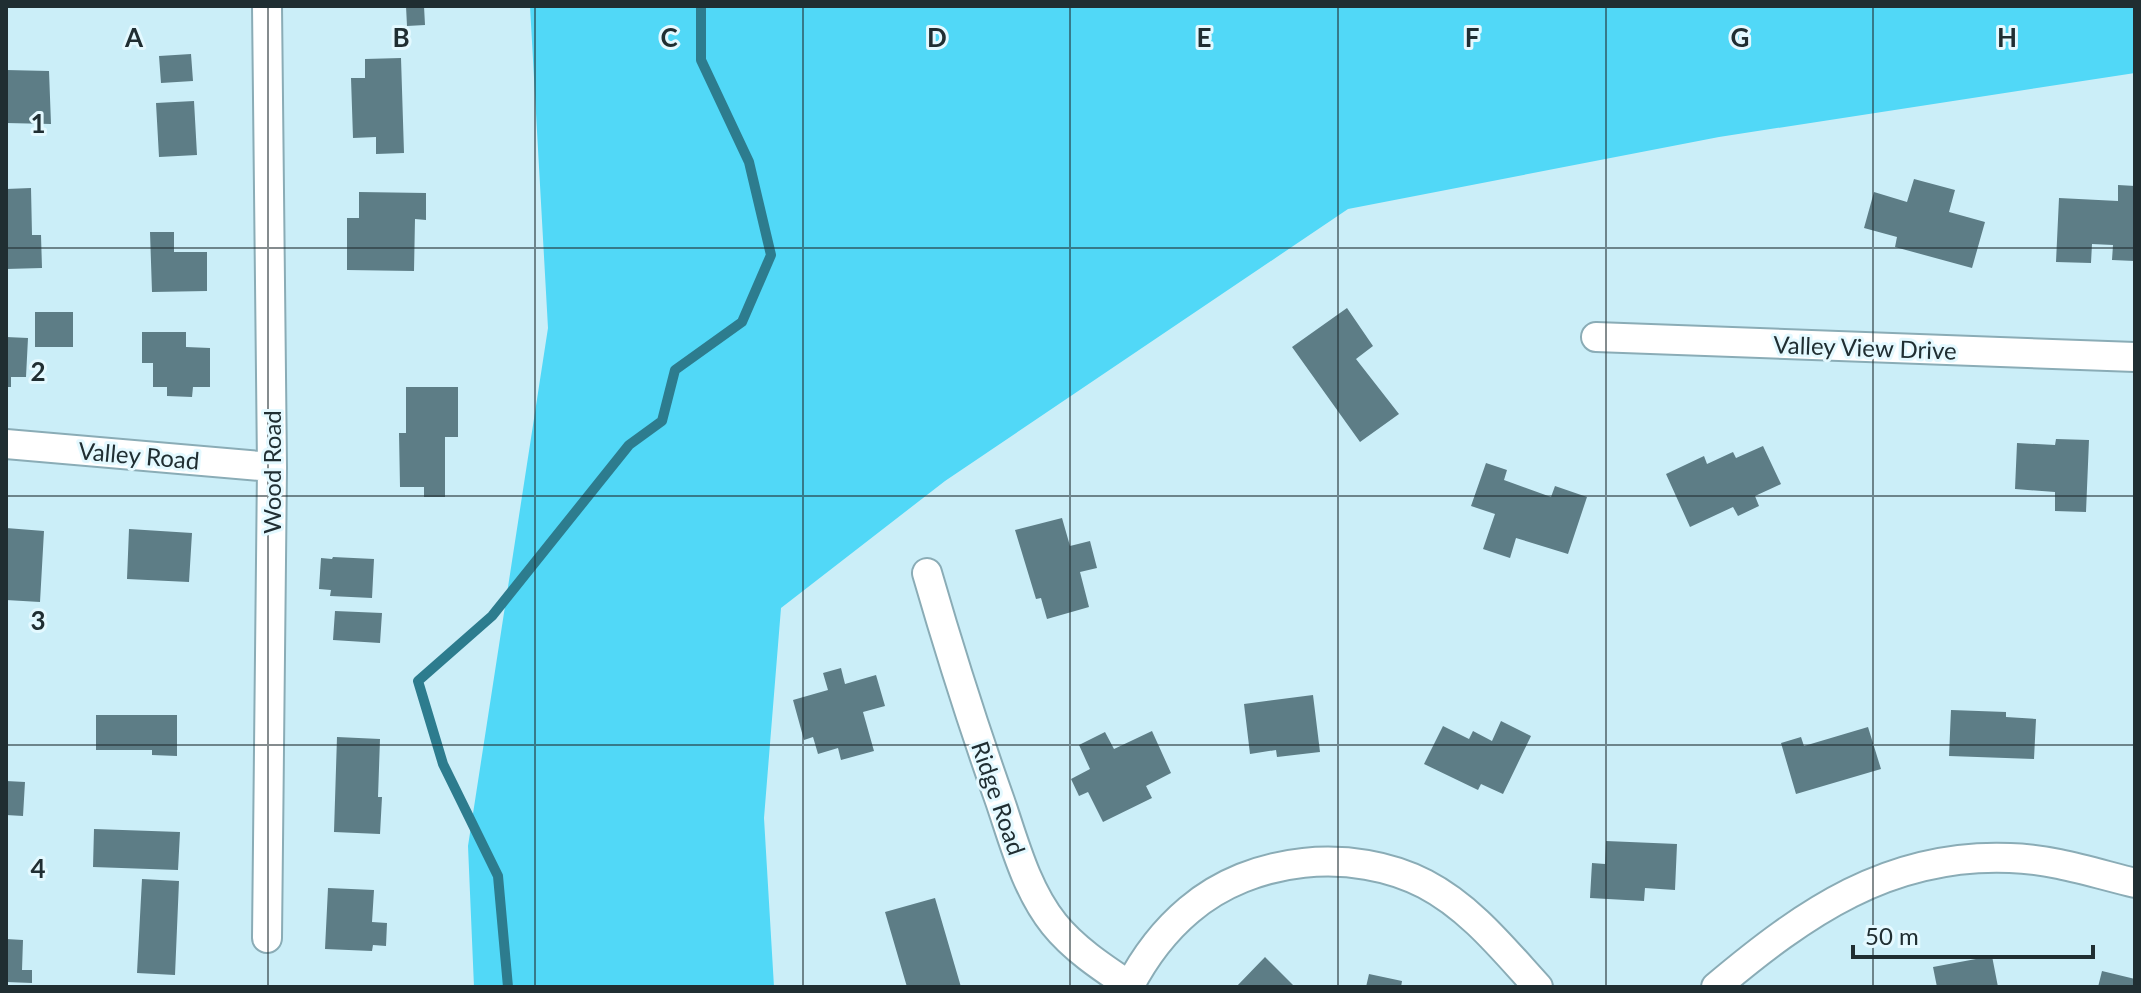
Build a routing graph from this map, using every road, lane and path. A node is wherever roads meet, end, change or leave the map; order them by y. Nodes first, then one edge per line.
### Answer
1 (267, 6) edge
2 (1596, 337) dead end
3 (2135, 357) edge
4 (6, 444) edge
5 (272, 467) junction
6 (927, 573) dead end
7 (2135, 883) edge
8 (267, 938) dead end
9 (1130, 986) edge
10 (1538, 987) edge
11 (1716, 987) edge

1 - 5 street, Wood Road
2 - 3 street, Valley View Drive
4 - 5 street, Valley Road
5 - 8 street, Wood Road
6 - 9 street, Ridge Road
7 - 11 street
9 - 10 street

